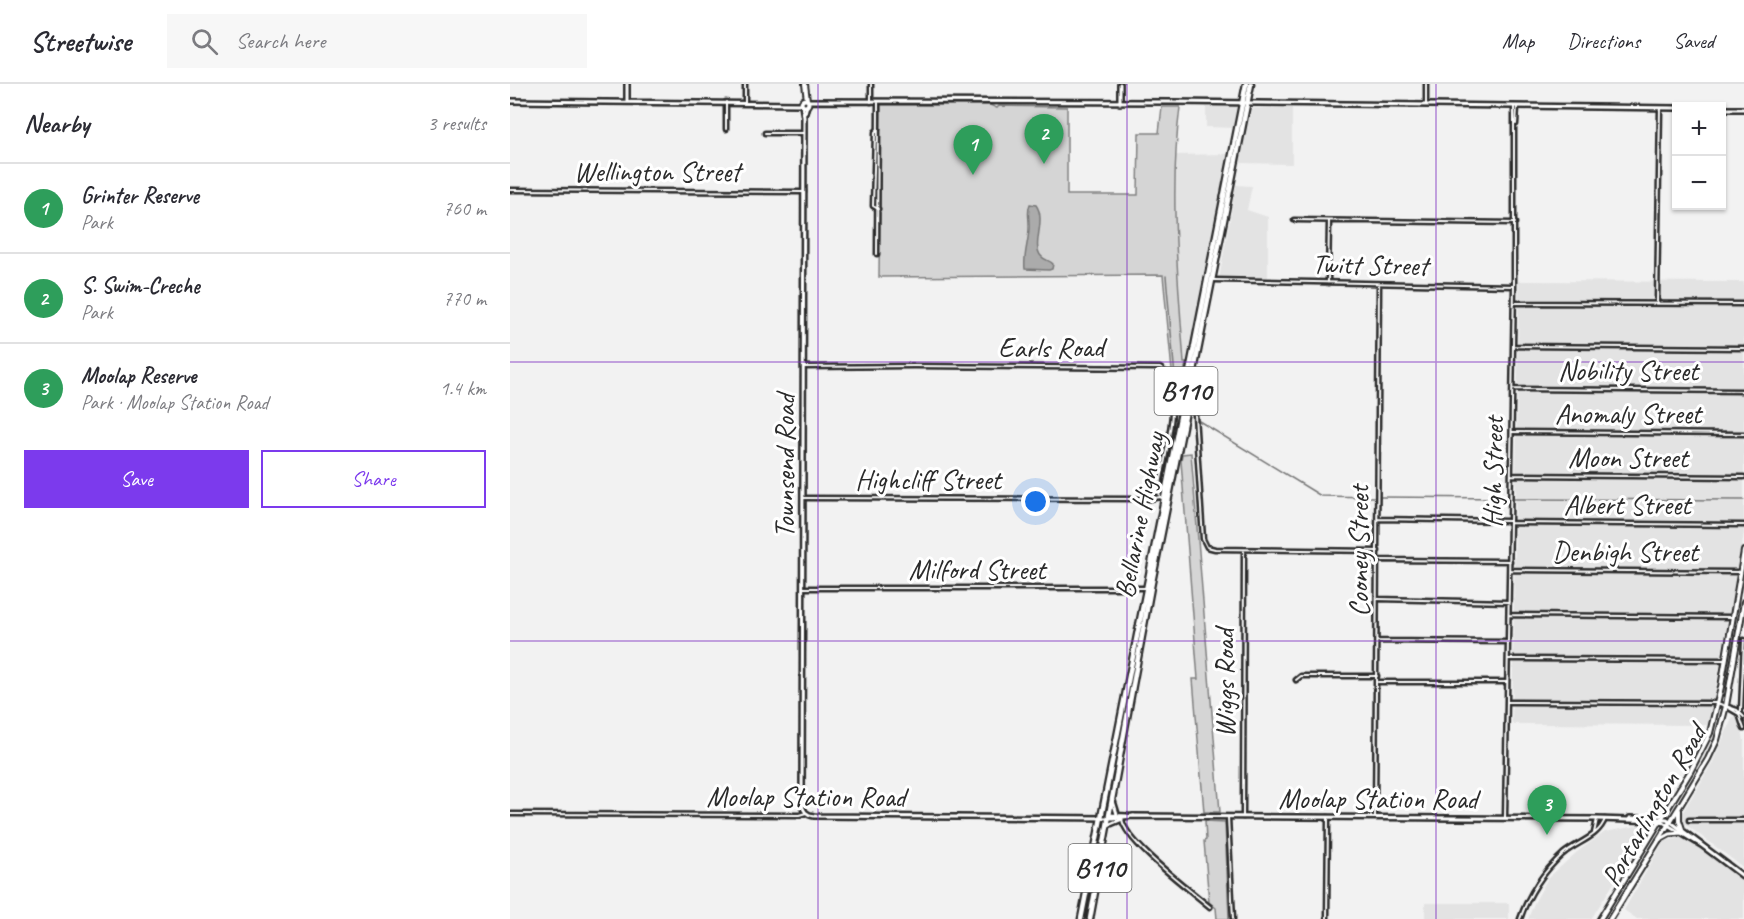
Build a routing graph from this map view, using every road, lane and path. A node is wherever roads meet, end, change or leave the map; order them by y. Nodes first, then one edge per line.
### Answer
1 (627, 84) edge
2 (745, 84) edge
3 (871, 84) edge
4 (1120, 84) edge
5 (1246, 84) edge
6 (1251, 84) edge
7 (1426, 84) edge
8 (805, 86) edge
9 (510, 101) edge
10 (627, 102) junction
11 (726, 102) junction
12 (745, 102) junction
13 (871, 102) junction
14 (805, 103) junction
15 (878, 103) junction
16 (1120, 103) junction
17 (1245, 103) junction
18 (1426, 105) junction
19 (1515, 107) junction
20 (1659, 108) junction
21 (1672, 108) edge
22 (1726, 109) edge
23 (1744, 109) edge
24 (726, 129) dead end
25 (765, 133) dead end
26 (804, 133) junction
27 (510, 190) edge
28 (804, 192) junction
29 (1294, 220) dead end
30 (1329, 221) junction
31 (1515, 223) junction
32 (877, 254) dead end
33 (1211, 282) junction
34 (1328, 283) junction
35 (1379, 284) junction
36 (1514, 285) junction
37 (1514, 303) junction
38 (1657, 303) junction
39 (1744, 304) edge
40 (1513, 346) junction
41 (1744, 348) edge
42 (804, 367) junction
43 (1193, 380) junction
44 (1512, 389) junction
45 (1744, 391) edge
46 (1185, 393) junction
47 (1188, 403) junction
48 (1195, 414) junction
49 (1512, 432) junction
50 (1744, 434) edge
51 (1511, 475) junction
52 (1744, 477) edge
53 (803, 498) junction
54 (1164, 499) junction
55 (1378, 519) junction
56 (1510, 522) junction
57 (1744, 525) edge
58 (1244, 549) junction
59 (1378, 551) junction
60 (1744, 551) edge
61 (1378, 560) junction
62 (1510, 561) junction
63 (1510, 570) junction
64 (1740, 572) junction
65 (1149, 587) junction
66 (803, 588) junction
67 (1378, 599) junction
68 (1509, 602) junction
69 (1744, 602) edge
70 (1509, 615) junction
71 (1733, 617) junction
72 (1741, 618) junction
73 (1744, 623) edge
74 (1744, 640) edge
75 (1377, 641) junction
76 (1508, 642) junction
77 (1508, 659) junction
78 (1725, 660) junction
79 (1377, 676) junction
80 (1296, 681) dead end
81 (1377, 682) junction
82 (1507, 682) junction
83 (1507, 702) junction
84 (1718, 703) junction
85 (1726, 706) junction
86 (1739, 713) junction
87 (1744, 717) edge
88 (1744, 729) edge
89 (1112, 799) junction
90 (1681, 804) junction
91 (806, 813) junction
92 (510, 814) edge
93 (1109, 816) junction
94 (1102, 817) junction
95 (1122, 817) junction
96 (1228, 817) junction
97 (1243, 817) junction
98 (1328, 817) junction
99 (1375, 818) junction
100 (1505, 818) junction
101 (1597, 819) junction
102 (1605, 819) junction
103 (1622, 819) junction
104 (1662, 819) junction
105 (1646, 820) junction
106 (1689, 820) dead end
107 (1744, 820) edge
108 (1670, 823) junction
109 (1107, 826) junction
110 (1682, 831) junction
111 (1592, 835) junction
112 (1651, 836) junction
113 (1659, 840) junction
114 (1744, 877) edge
115 (1210, 907) dead end
116 (1082, 919) edge
117 (1090, 919) edge
118 (1233, 919) edge
119 (1327, 919) edge
120 (1520, 919) edge
121 (1600, 919) edge
122 (1610, 919) edge

1 - 10 street
2 - 12 street
3 - 13 street
4 - 16 street
5 - 17 highway, Bellarine Highway / B110
6 - 17 highway, Bellarine Highway / B110
7 - 18 street
8 - 14 main road, Townsend Road
9 - 10 street
10 - 11 street
11 - 12 street
11 - 24 street
12 - 14 street
13 - 14 street
13 - 15 street
14 - 26 street, Townsend Road
15 - 16 street
15 - 32 street
16 - 17 street
17 - 18 street
17 - 33 highway, Bellarine Highway / B110
18 - 19 street
19 - 20 street
19 - 31 street, High Street
20 - 21 street
20 - 38 street
22 - 23 street
25 - 26 street
26 - 28 street, Townsend Road
27 - 28 street, Wellington Street
28 - 42 street, Townsend Road
29 - 30 street
30 - 31 street
30 - 34 street
31 - 36 street, High Street
33 - 34 street, Twitt Street
33 - 43 highway, Bellarine Highway / B110
33 - 46 highway, Bellarine Highway / B110
34 - 35 street, Twitt Street
35 - 36 street, Twitt Street
35 - 55 street, Cooney Street
36 - 37 street, High Street
37 - 38 street
37 - 40 street, High Street
38 - 39 street
40 - 41 street
40 - 44 street, High Street
42 - 53 street, Townsend Road
42 - 54 street, Earls Road
43 - 47 highway, Bellarine Highway / B110
43 - 48 street
44 - 45 street, Nobility Street
44 - 49 street, High Street
46 - 47 highway
46 - 54 highway, Bellarine Highway / B110
47 - 48 street
47 - 54 highway, Bellarine Highway / B110
48 - 58 street
49 - 50 street, Anomaly Street
49 - 51 street, High Street
51 - 52 street, Moon Street
51 - 56 street, High Street
53 - 54 street, Highcliff Street
53 - 66 street, Townsend Road
54 - 65 highway, Bellarine Highway / B110
55 - 56 street, Albert Street
55 - 59 street, Cooney Street
56 - 57 street, Albert Street
56 - 62 street, High Street
58 - 59 street
58 - 97 street, Wiggs Road
59 - 61 street, Cooney Street
60 - 64 main road, Portarlington Road
61 - 62 street
61 - 67 street, Cooney Street
62 - 63 street, High Street
63 - 64 street, Denbigh Street
63 - 68 street, High Street
64 - 71 main road, Portarlington Road
65 - 66 street, Milford Street
65 - 89 highway, Bellarine Highway / B110
65 - 94 highway, Bellarine Highway / B110
66 - 91 street, Townsend Road
67 - 68 street
67 - 75 street, Cooney Street
68 - 70 street, High Street
69 - 72 main road, Portarlington Road
70 - 71 street
70 - 76 street, High Street
71 - 78 main road, Portarlington Road
72 - 73 street
72 - 85 main road, Portarlington Road
74 - 86 street
75 - 76 street
75 - 79 street, Cooney Street
76 - 77 street, High Street
77 - 78 street
77 - 82 street, High Street
78 - 84 main road, Portarlington Road
79 - 80 street
79 - 81 street, Cooney Street
81 - 82 street
81 - 99 street, Cooney Street
82 - 83 street, High Street
83 - 84 street
83 - 100 street, High Street
84 - 85 street
84 - 104 main road, Portarlington Road
85 - 86 street
85 - 90 main road, Portarlington Road
86 - 87 street
86 - 88 street
89 - 93 highway, Bellarine Highway / B110
89 - 95 street
90 - 108 main road, Portarlington Road
90 - 110 main road
91 - 92 street, Moolap Station Road
91 - 94 street, Moolap Station Road
93 - 94 street, Moolap Station Road
93 - 95 street, Moolap Station Road
93 - 109 highway, Bellarine Highway / B110
94 - 116 highway, Bellarine Highway / B110
95 - 96 street, Moolap Station Road
95 - 109 street
95 - 115 street
96 - 97 street, Moolap Station Road
96 - 118 street
97 - 98 street, Moolap Station Road
98 - 99 street, Moolap Station Road
98 - 119 street
99 - 100 street, Moolap Station Road
100 - 101 street, Moolap Station Road
101 - 102 street, Moolap Station Road
101 - 111 street
102 - 103 street, Moolap Station Road
102 - 111 street
103 - 104 street, Moolap Station Road
103 - 105 street, Moolap Station Road
104 - 105 street, Moolap Station Road
104 - 108 street
104 - 112 main road, Portarlington Road
105 - 112 main road
106 - 107 street
108 - 110 street
108 - 113 main road, Portarlington Road
109 - 117 highway, Bellarine Highway / B110
110 - 113 street
110 - 114 street
111 - 120 street
112 - 121 main road, Portarlington Road
113 - 122 main road, Portarlington Road

